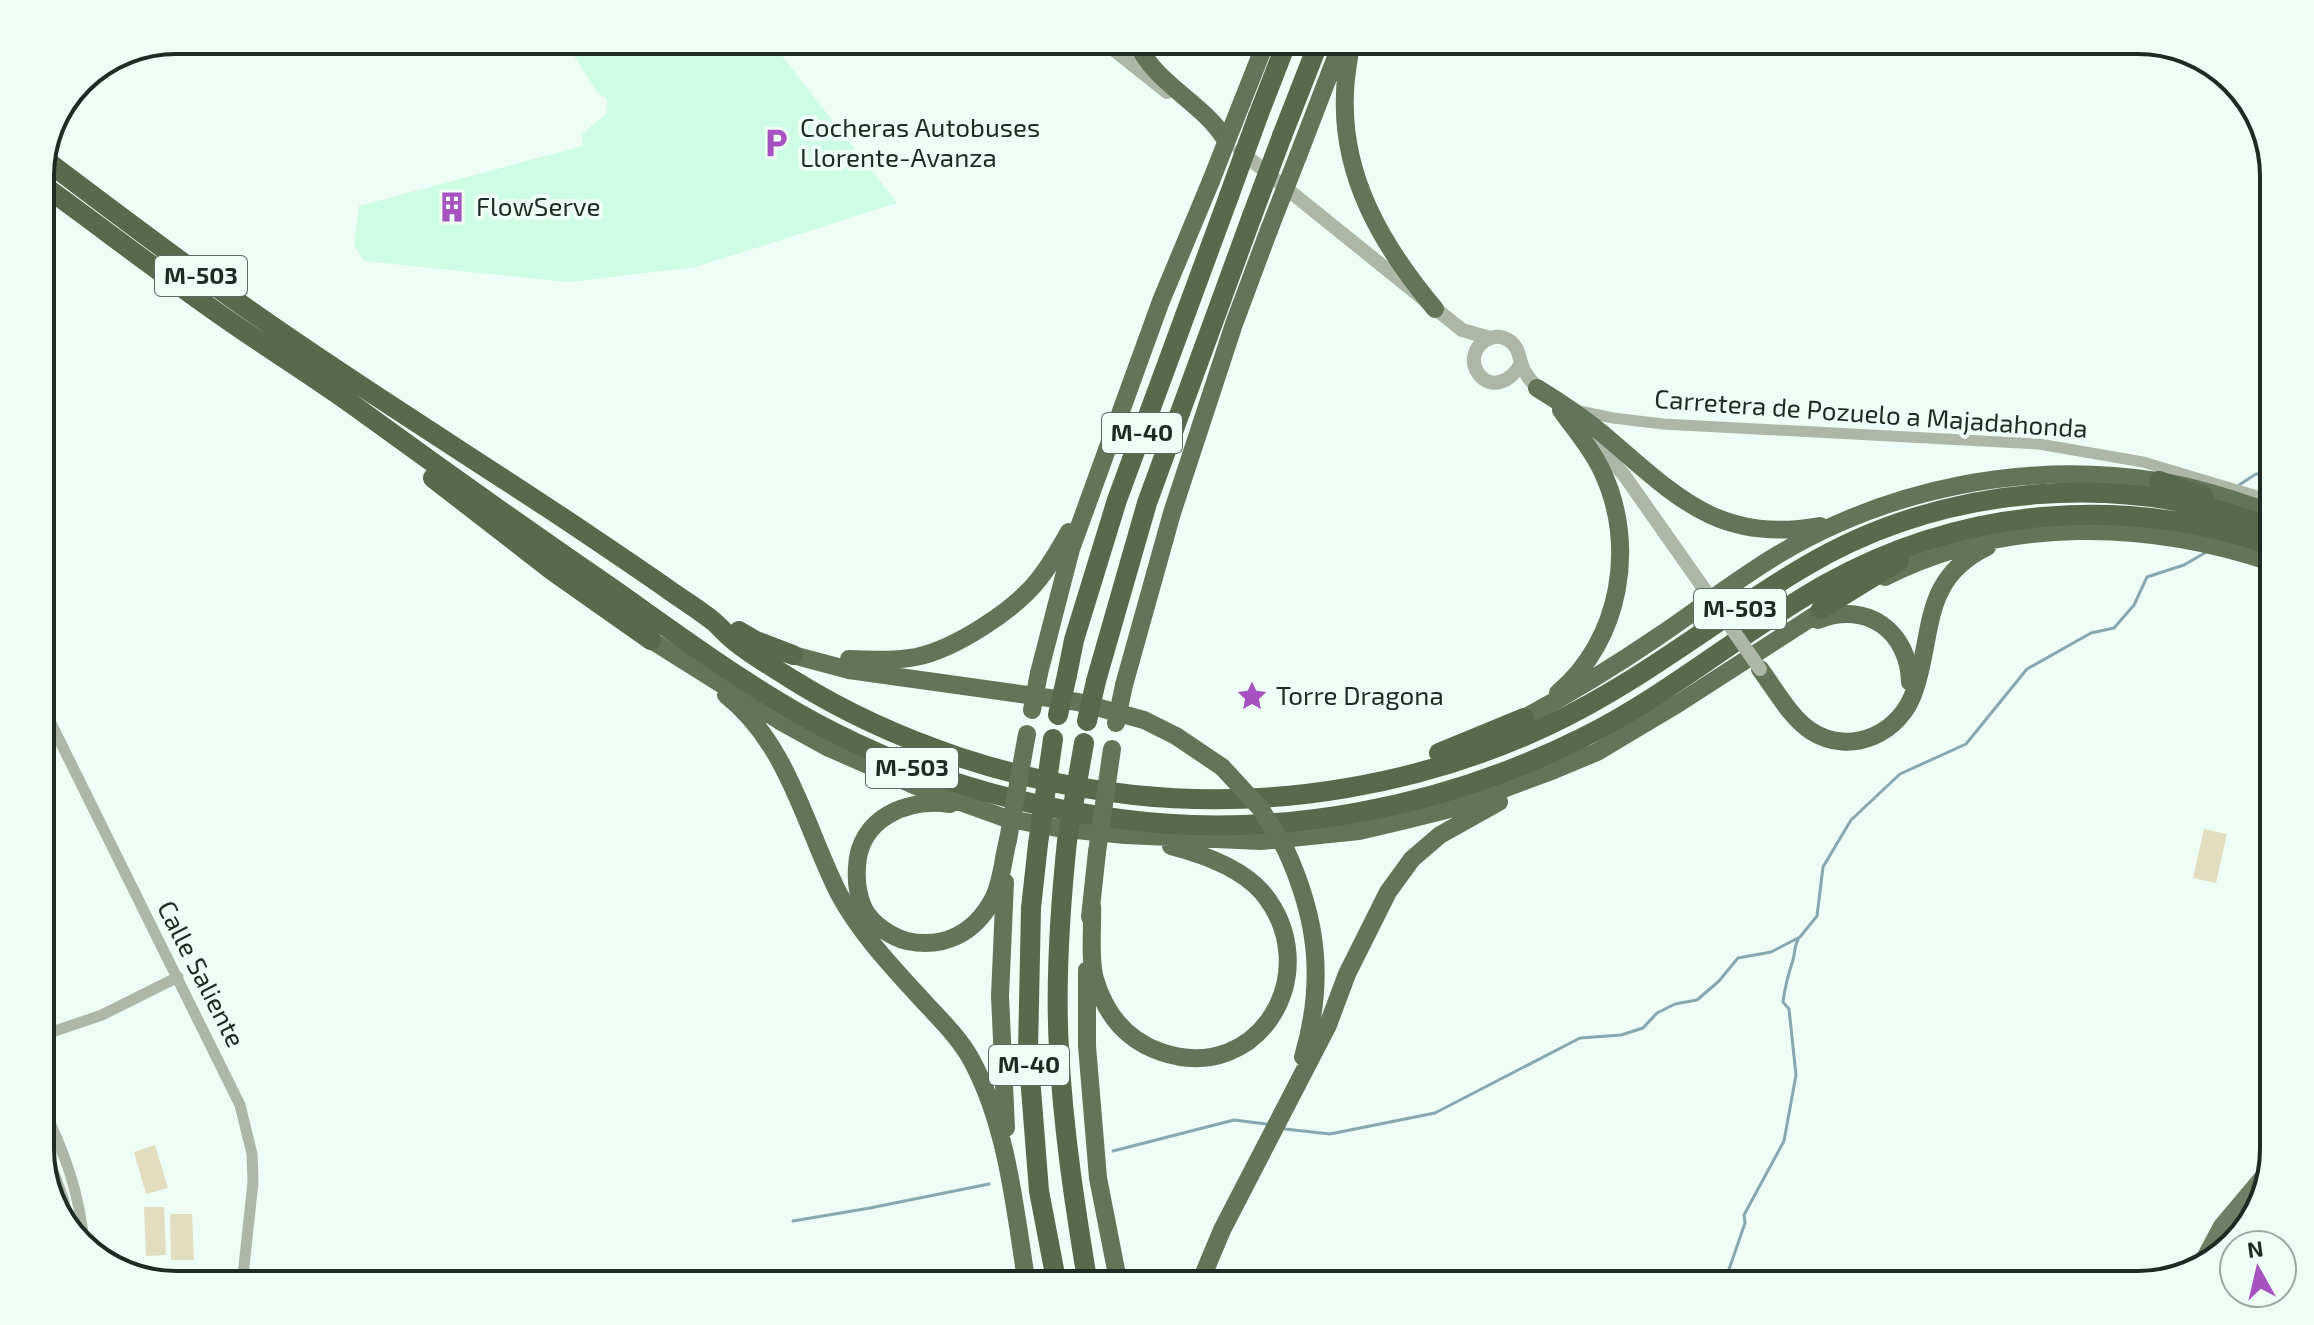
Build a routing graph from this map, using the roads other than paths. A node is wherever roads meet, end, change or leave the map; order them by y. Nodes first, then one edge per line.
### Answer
1 (1119, 54) edge
2 (1144, 54) edge
3 (1261, 54) edge
4 (1282, 54) edge
5 (1314, 54) edge
6 (1337, 54) edge
7 (1350, 54) edge
8 (1225, 139) junction
9 (54, 167) edge
10 (54, 193) edge
11 (1435, 309) junction
12 (1462, 330) junction
13 (1490, 338) junction
14 (263, 344) junction
15 (1474, 354) junction
16 (1521, 363) junction
17 (1504, 381) junction
18 (1537, 388) joint
19 (1560, 407) junction
20 (2159, 481) junction
21 (1091, 496) junction
22 (2260, 496) edge
23 (2260, 509) edge
24 (2260, 517) edge
25 (1842, 520) junction
26 (1993, 523) junction
27 (2260, 525) edge
28 (2019, 535) junction
29 (2260, 542) edge
30 (2260, 558) edge
31 (1821, 609) junction
32 (713, 621) junction
33 (1787, 633) junction
34 (651, 640) junction
35 (793, 655) junction
36 (1760, 669) joint
37 (1903, 712) junction
38 (1524, 718) junction
39 (54, 729) edge
40 (1597, 752) junction
41 (1219, 799) junction
42 (973, 807) junction
43 (1125, 835) junction
44 (1008, 840) junction
45 (1092, 906) junction
46 (178, 977) junction
47 (54, 1031) edge
48 (1292, 1094) junction
49 (54, 1131) edge
50 (2254, 1187) edge
51 (1011, 1190) junction
52 (81, 1225) edge
53 (2209, 1248) edge
54 (243, 1271) edge
55 (1025, 1271) edge
56 (1054, 1271) edge
57 (1086, 1271) edge
58 (1116, 1271) edge
59 (1205, 1271) edge

1 - 8 street
2 - 8 highway
3 - 21 highway, bridge
4 - 56 highway, M-40, bridge
5 - 57 highway, M-40, bridge
6 - 45 highway, bridge
7 - 11 highway
8 - 11 street
9 - 32 highway, M-503
10 - 14 highway, M-503
11 - 12 street
12 - 13 street
12 - 15 street
13 - 15 street
13 - 16 street
14 - 26 highway, M-503
14 - 34 highway
15 - 17 street
16 - 17 street
16 - 18 street
17 - 19 street, Carretera de Pozuelo a Majadahonda
18 - 19 highway
19 - 22 street, Carretera de Pozuelo a Majadahonda
19 - 25 highway
19 - 36 street, Carretera de Pozuelo a Majadahonda, bridge
19 - 38 highway, M-503
20 - 23 highway, M-503
20 - 24 highway
20 - 25 highway, M-503
21 - 35 highway
21 - 44 highway, bridge
25 - 38 highway, M-503
26 - 29 highway, M-503
26 - 31 highway
27 - 41 highway, M-503
28 - 30 highway, M-503
28 - 31 highway, M-503
28 - 37 highway, M-503
31 - 33 highway, M-503
32 - 35 highway, M-503
32 - 41 highway, M-503
33 - 37 highway, M-503
33 - 40 highway, M-503
34 - 42 highway, M-503
34 - 51 highway
35 - 48 highway, M-503, bridge
36 - 37 highway
38 - 41 highway, M-503
39 - 46 street, Calle Saliente
40 - 43 highway, M-503
40 - 48 highway, M-503
42 - 43 highway, M-503
42 - 44 highway
43 - 45 highway
44 - 51 highway
45 - 58 highway
46 - 47 street
46 - 54 street, Calle Saliente
48 - 59 highway, M-503
49 - 52 street
50 - 53 main road
51 - 55 highway

